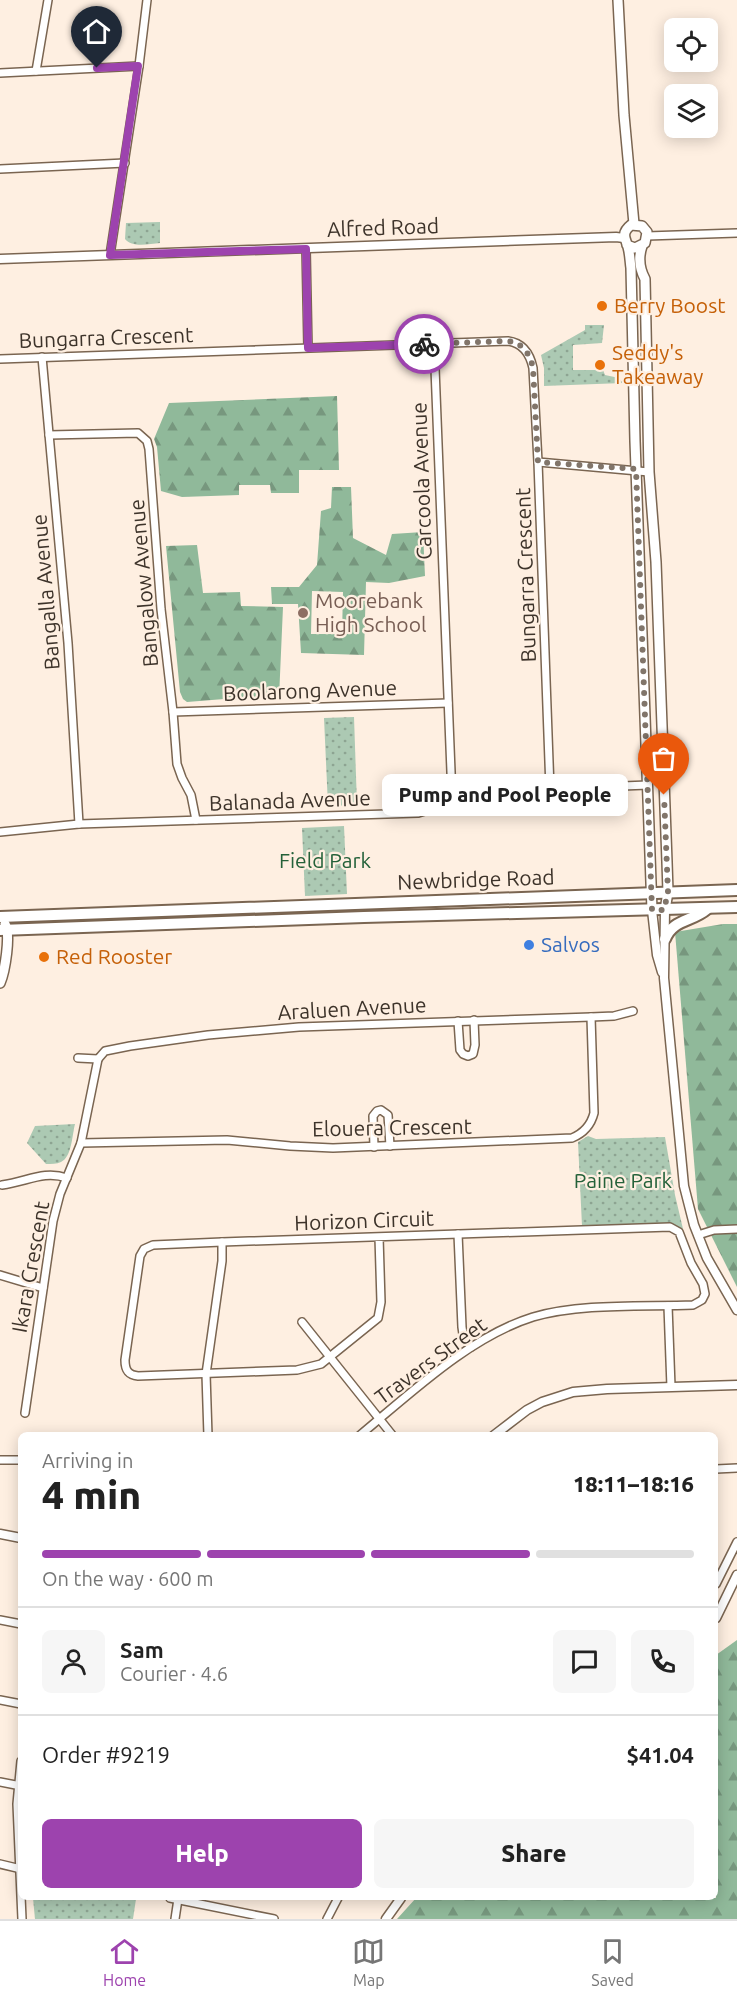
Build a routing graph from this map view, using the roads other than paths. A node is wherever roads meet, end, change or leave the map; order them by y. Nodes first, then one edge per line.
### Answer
1 (48, 0) edge
2 (147, 0) edge
3 (618, 0) edge
4 (138, 66) junction
5 (36, 71) junction
6 (0, 73) edge
7 (124, 163) junction
8 (0, 169) edge
9 (634, 224) junction
10 (737, 233) edge
11 (647, 236) junction
12 (626, 242) junction
13 (642, 246) junction
14 (306, 249) junction
15 (110, 255) junction
16 (0, 259) edge
17 (434, 343) junction
18 (308, 348) junction
19 (42, 357) junction
20 (0, 358) edge
21 (49, 435) junction
22 (538, 462) junction
23 (636, 469) junction
24 (650, 472) junction
25 (448, 703) junction
26 (173, 712) junction
27 (648, 786) junction
28 (550, 789) junction
29 (452, 797) junction
30 (196, 820) junction
31 (79, 824) junction
32 (0, 832) edge
33 (737, 890) edge
34 (668, 892) junction
35 (651, 893) junction
36 (737, 907) edge
37 (706, 909) junction
38 (652, 910) junction
39 (664, 910) junction
40 (0, 916) edge
41 (4, 930) edge
42 (665, 939) junction
43 (664, 978) junction
44 (0, 983) edge
45 (633, 1011) dead end
46 (591, 1017) junction
47 (474, 1020) junction
48 (458, 1021) junction
49 (78, 1058) dead end
50 (98, 1059) junction
51 (81, 1143) junction
52 (390, 1146) junction
53 (374, 1147) junction
54 (67, 1178) junction
55 (2, 1185) dead end
56 (735, 1229) edge
57 (459, 1234) junction
58 (698, 1235) junction
59 (379, 1237) junction
60 (222, 1242) junction
61 (0, 1275) edge
62 (43, 1288) junction
63 (668, 1306) junction
64 (737, 1310) edge
65 (302, 1322) dead end
66 (471, 1347) junction
67 (331, 1357) junction
68 (206, 1374) junction
69 (736, 1385) edge
70 (671, 1387) junction
71 (25, 1413) dead end
72 (380, 1419) junction
73 (208, 1432) edge
74 (364, 1432) edge
75 (390, 1432) edge
76 (500, 1432) edge
77 (18, 1460) edge
78 (0, 1461) edge
79 (737, 1468) edge
80 (718, 1469) edge
81 (0, 1534) edge
82 (18, 1537) edge
83 (737, 1542) edge
84 (737, 1575) edge
85 (718, 1580) edge
86 (727, 1593) junction
87 (718, 1602) edge
88 (718, 1613) edge
89 (0, 1620) edge
90 (18, 1623) edge
91 (0, 1700) edge
92 (18, 1703) edge
93 (0, 1782) edge
94 (18, 1786) edge
95 (0, 1864) edge
96 (18, 1868) edge
97 (21, 1900) edge
98 (174, 1900) edge
99 (184, 1900) edge
100 (337, 1900) edge
101 (400, 1900) edge
102 (22, 1919) edge
103 (175, 1919) edge
104 (274, 1919) edge
105 (327, 1919) edge
106 (386, 1919) edge

1 - 5 street
2 - 4 street
3 - 9 main road
4 - 5 street
4 - 7 street
5 - 6 street
7 - 8 street
7 - 15 street
9 - 11 main road
9 - 12 main road
10 - 11 street
11 - 13 main road
12 - 13 main road
12 - 14 street, Alfred Road
12 - 23 main road
13 - 24 main road
14 - 15 street, Alfred Road
14 - 18 street
15 - 16 street, Alfred Road
17 - 18 street, Bungarra Crescent
17 - 22 street, Bungarra Crescent
17 - 25 street, Carcoola Avenue
18 - 19 street, Bungarra Crescent
19 - 20 street, Bungarra Crescent
19 - 21 street, Bangalla Avenue
21 - 26 street, Bangalow Avenue
21 - 31 street, Bangalla Avenue
22 - 23 street
22 - 28 street, Bungarra Crescent
23 - 24 street
23 - 27 main road
24 - 34 main road
25 - 26 street, Boolarong Avenue
25 - 29 street, Carcoola Avenue
26 - 30 street, Bangalow Avenue
27 - 28 street, Balanada Avenue
27 - 35 main road
28 - 29 street, Balanada Avenue
29 - 30 street, Balanada Avenue
30 - 31 street, Balanada Avenue
31 - 32 street, Balanada Avenue
33 - 34 highway, Newbridge Road
34 - 35 highway, Newbridge Road
34 - 39 main road
35 - 38 main road
35 - 40 highway, Newbridge Road
36 - 37 highway, Newbridge Road
37 - 39 highway, Newbridge Road
37 - 42 highway
38 - 39 highway, Newbridge Road
38 - 41 highway, Newbridge Road
38 - 43 street
39 - 42 street
40 - 41 main road
41 - 44 main road
42 - 43 street
43 - 58 street
45 - 46 street, Araluen Avenue
46 - 47 street, Araluen Avenue
46 - 52 street, Elouera Crescent
47 - 48 street, Araluen Avenue
47 - 48 street
48 - 50 street, Araluen Avenue
49 - 50 street, Araluen Avenue
50 - 51 street, Ikara Crescent
51 - 53 street, Elouera Crescent
51 - 54 street, Ikara Crescent
52 - 53 street, Elouera Crescent
52 - 53 street
54 - 55 street
54 - 62 street, Ikara Crescent
56 - 58 street
57 - 59 street, Horizon Circuit
57 - 63 street, Horizon Circuit
57 - 66 street
58 - 64 street
59 - 60 street, Horizon Circuit
59 - 67 street
60 - 68 street
60 - 68 street, Horizon Circuit
61 - 62 street
62 - 71 street, Ikara Crescent
63 - 66 street, Travers Street
63 - 70 street
65 - 67 street
66 - 72 street, Travers Street
67 - 68 street
67 - 72 street
68 - 73 street
69 - 70 street
70 - 76 street
72 - 74 street, Travers Street
72 - 75 street
77 - 78 street
79 - 80 street
81 - 82 street
83 - 85 street
84 - 86 street
86 - 87 street
86 - 88 street
89 - 90 street
91 - 92 street
93 - 94 street
95 - 96 street
97 - 102 street
98 - 103 street
99 - 104 street
100 - 105 street
101 - 106 street

